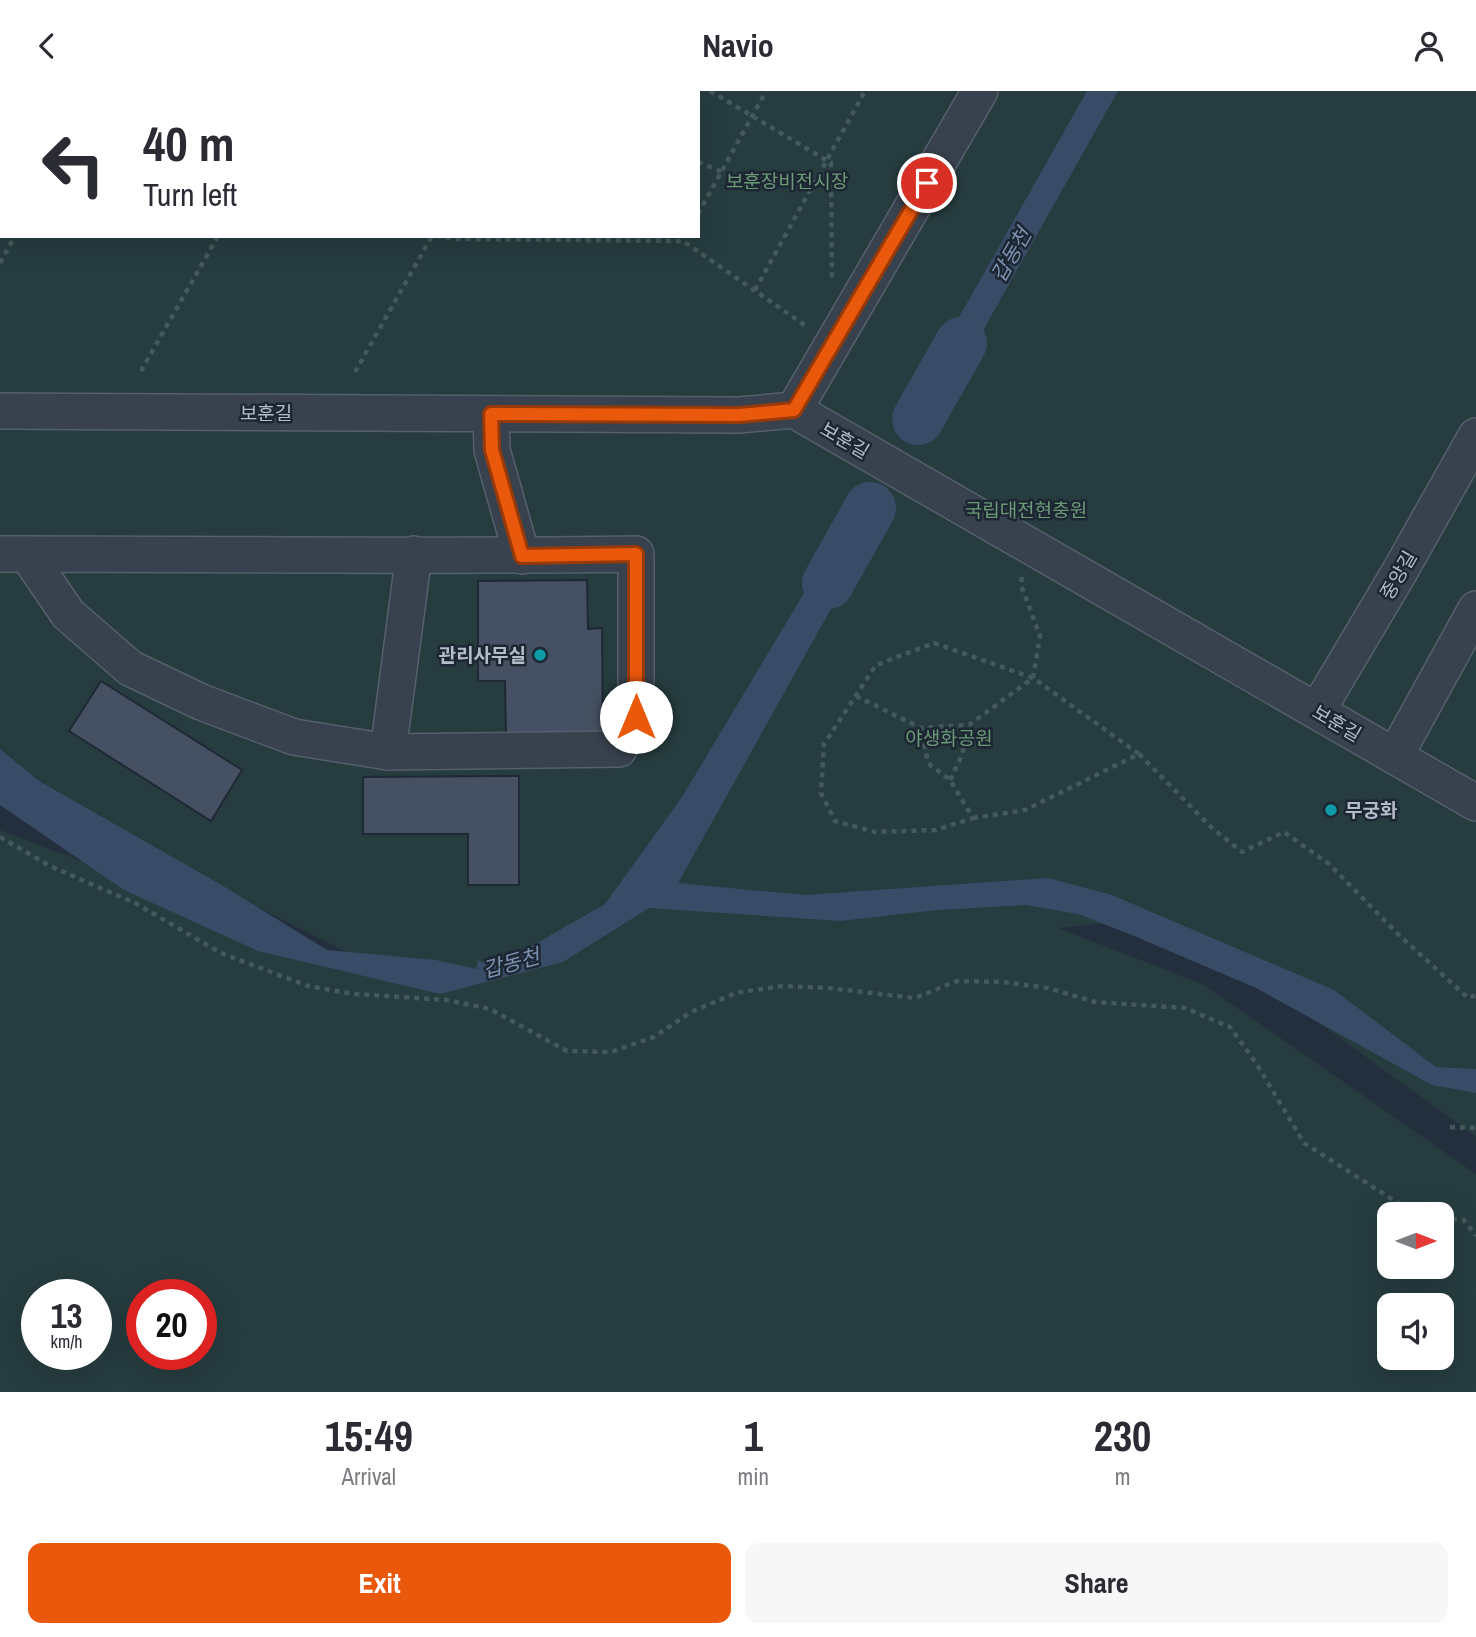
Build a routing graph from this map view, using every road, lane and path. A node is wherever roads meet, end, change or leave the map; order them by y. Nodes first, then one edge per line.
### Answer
1 (710, 91) edge
2 (766, 91) edge
3 (865, 91) edge
4 (981, 91) edge
5 (752, 116) junction
6 (826, 160) junction
7 (700, 163) edge
8 (722, 171) junction
9 (700, 210) edge
10 (15, 238) edge
11 (217, 238) edge
12 (433, 238) edge
13 (446, 238) edge
14 (684, 239) edge
15 (0, 263) edge
16 (832, 282) dead end
17 (755, 290) junction
18 (812, 331) dead end
19 (141, 371) dead end
20 (355, 372) dead end
21 (794, 410) junction
22 (0, 411) edge
23 (491, 414) junction
24 (1476, 436) edge
25 (1026, 544) junction
26 (13, 554) edge
27 (414, 554) junction
28 (522, 556) junction
29 (1476, 609) edge
30 (1033, 678) junction
31 (856, 696) junction
32 (1317, 711) junction
33 (969, 725) junction
34 (921, 729) junction
35 (388, 752) junction
36 (1139, 754) junction
37 (1395, 756) junction
38 (950, 780) junction
39 (1476, 803) edge
40 (974, 818) junction
41 (0, 837) edge
42 (1476, 995) edge
43 (1450, 1127) dead end
44 (1476, 1128) edge
45 (1396, 1202) edge
46 (1454, 1219) edge
47 (1476, 1236) edge

1 - 5 path
2 - 5 path
3 - 6 path
4 - 21 lane
5 - 6 path
5 - 8 path
6 - 16 path
6 - 17 path
7 - 8 path
8 - 9 path
10 - 15 path
11 - 19 path
12 - 20 path
13 - 14 path
14 - 17 path
17 - 18 path
21 - 23 lane, 보훈길
21 - 25 lane, 보훈길
22 - 23 lane, 보훈길
23 - 28 lane
24 - 32 lane, 중앙길
25 - 30 path
25 - 32 lane, 보훈길
26 - 27 lane
26 - 35 lane
27 - 28 lane
27 - 35 lane
28 - 35 lane
29 - 37 lane
30 - 31 path
30 - 33 path
30 - 36 path
31 - 34 path
31 - 40 path
32 - 37 lane, 보훈길
33 - 34 path
33 - 38 path
34 - 38 path
36 - 40 path
36 - 42 path
37 - 39 lane, 보훈길
38 - 40 path
41 - 45 path
43 - 44 path
46 - 47 path

